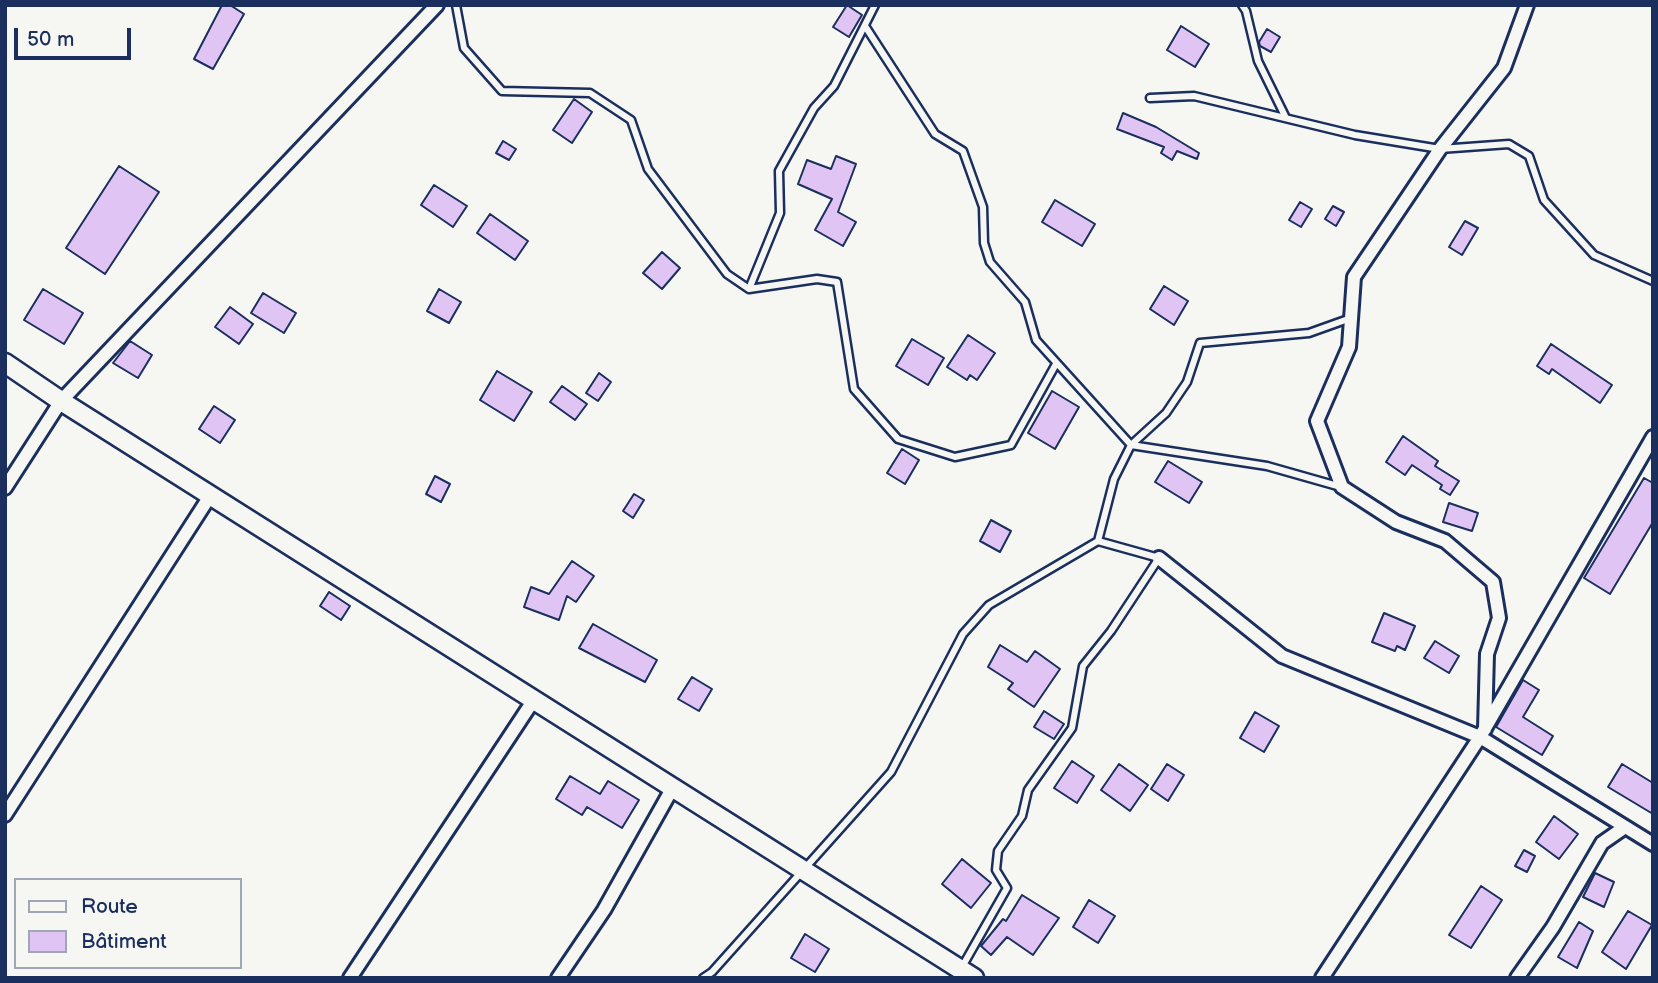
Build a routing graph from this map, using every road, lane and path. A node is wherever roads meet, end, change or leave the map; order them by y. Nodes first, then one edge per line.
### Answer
1 (437, 5) edge
2 (456, 5) edge
3 (876, 5) edge
4 (1242, 5) edge
5 (1527, 5) edge
6 (864, 26) junction
7 (1150, 98) dead end
8 (1285, 116) junction
9 (1440, 149) junction
10 (1653, 281) edge
11 (749, 289) junction
12 (1351, 318) junction
13 (5, 363) edge
14 (1056, 364) junction
15 (61, 401) junction
16 (1653, 437) edge
17 (1131, 445) junction
18 (1342, 487) junction
19 (5, 488) edge
20 (210, 496) junction
21 (1098, 541) junction
22 (1159, 558) junction
23 (533, 701) junction
24 (1482, 733) junction
25 (672, 789) junction
26 (5, 815) edge
27 (1625, 827) junction
28 (1653, 844) edge
29 (802, 871) junction
30 (963, 975) edge
31 (350, 978) edge
32 (558, 978) edge
33 (703, 978) edge
34 (1322, 978) edge
35 (1517, 978) edge

1 - 15 street
2 - 11 lane
3 - 6 lane
4 - 8 lane
5 - 9 street
6 - 11 lane
6 - 14 lane
7 - 8 lane
8 - 9 lane
9 - 10 lane
9 - 12 street
11 - 14 lane
12 - 17 lane
12 - 18 street
13 - 15 street
14 - 17 lane
15 - 19 street
15 - 20 street
16 - 24 street
17 - 18 lane
17 - 21 lane
18 - 24 street
20 - 23 street
20 - 26 street
21 - 22 lane
21 - 29 lane
22 - 24 street
22 - 30 lane
23 - 25 street
23 - 31 street
24 - 27 street
24 - 34 street
25 - 29 street
25 - 32 street
27 - 28 street
27 - 35 street
29 - 30 street
29 - 33 lane

